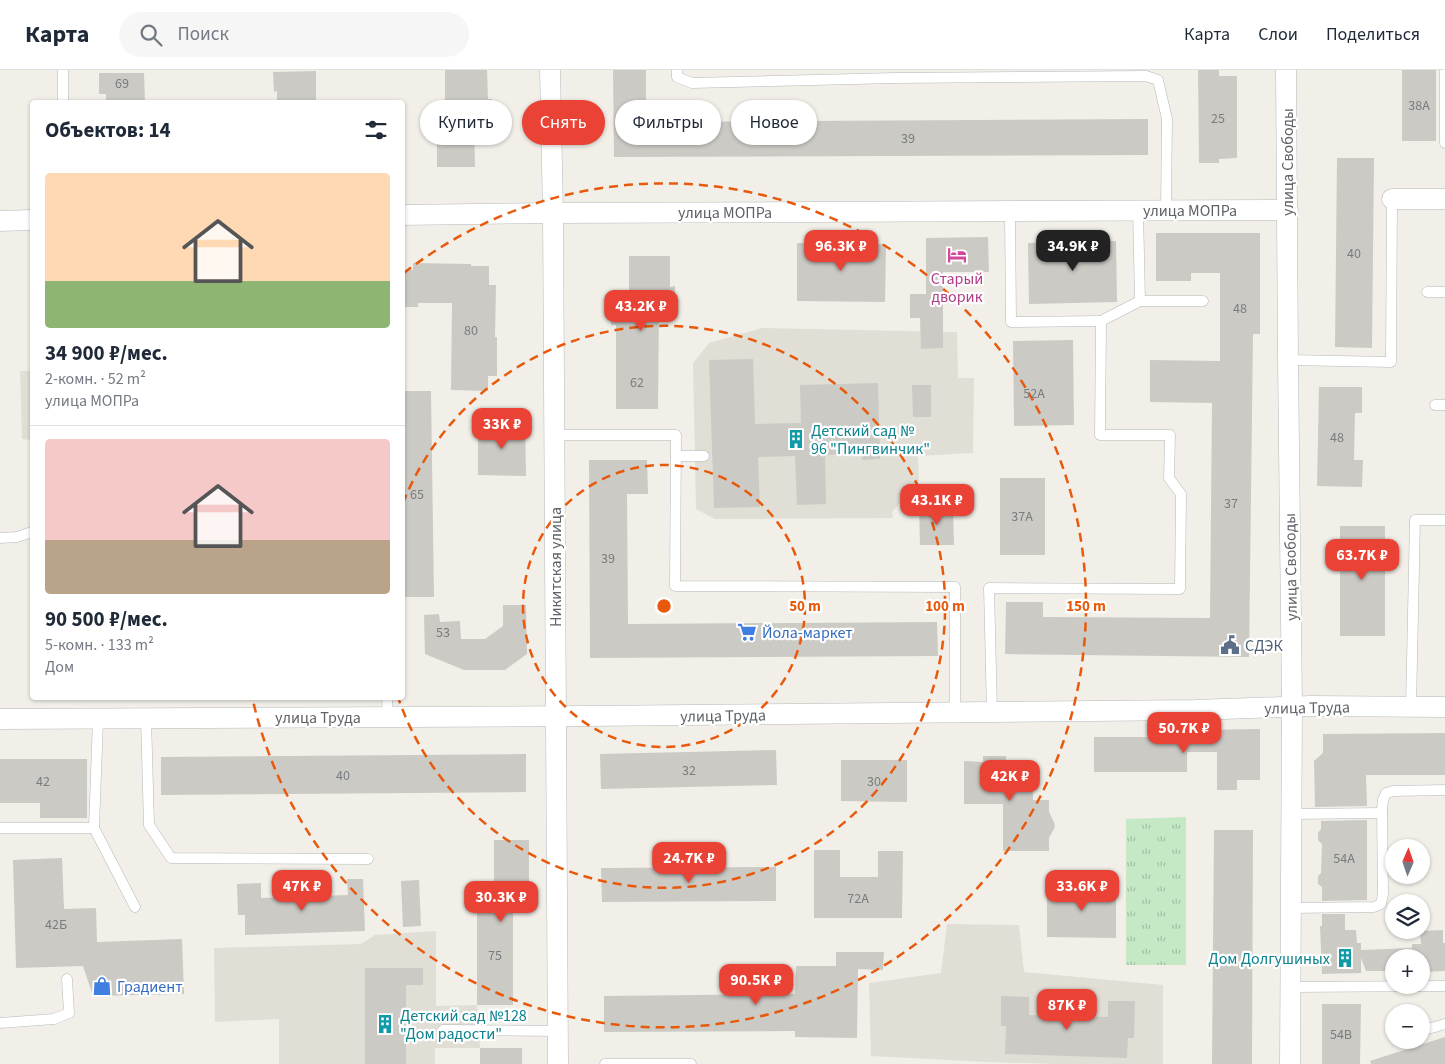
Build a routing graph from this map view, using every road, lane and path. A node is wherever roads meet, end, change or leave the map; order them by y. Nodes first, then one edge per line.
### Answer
1 (64, 70) edge
2 (550, 70) edge
3 (677, 70) edge
4 (1286, 70) edge
5 (1445, 70) edge
6 (1158, 75) edge
7 (63, 100) edge
8 (1445, 108) edge
9 (1445, 143) edge
10 (1392, 199) joint
11 (1445, 199) edge
12 (1138, 210) junction
13 (1166, 210) junction
14 (1288, 210) junction
15 (1010, 211) junction
16 (553, 213) junction
17 (405, 215) edge
18 (30, 220) edge
19 (0, 221) edge
20 (1427, 292) dead end
21 (1445, 292) edge
22 (1140, 301) junction
23 (1203, 301) dead end
24 (1101, 321) junction
25 (1288, 360) junction
26 (554, 435) junction
27 (676, 456) junction
28 (704, 456) dead end
29 (1445, 520) edge
30 (30, 533) edge
31 (0, 538) edge
32 (1292, 706) junction
33 (388, 707) edge
34 (1412, 707) junction
35 (1445, 707) edge
36 (955, 712) junction
37 (992, 712) junction
38 (556, 716) junction
39 (146, 718) junction
40 (98, 719) junction
41 (0, 720) edge
42 (1445, 790) edge
43 (1382, 813) junction
44 (1291, 814) junction
45 (0, 828) edge
46 (94, 828) junction
47 (368, 859) dead end
48 (136, 907) dead end
49 (1290, 908) junction
50 (67, 979) dead end
51 (1445, 986) edge
52 (1290, 988) junction
53 (0, 1023) edge
54 (1445, 1024) edge
55 (1430, 1028) edge
56 (443, 1030) dead end
57 (558, 1032) junction
58 (558, 1064) edge
59 (605, 1064) edge
60 (691, 1064) edge
61 (1290, 1064) edge

1 - 7 lane
2 - 16 street, Никитская улица
3 - 6 lane
4 - 14 street, улица Свободы
5 - 8 lane
6 - 13 lane
8 - 9 lane
10 - 11 street
10 - 25 lane
12 - 13 street, улица МОПРа
12 - 15 street, улица МОПРа
12 - 22 lane
13 - 14 street, улица МОПРа
14 - 25 street, улица Свободы
15 - 16 street, улица МОПРа
15 - 24 lane
16 - 17 street, улица МОПРа
16 - 26 street, Никитская улица
18 - 19 street
20 - 21 lane
22 - 23 lane
22 - 24 lane
24 - 37 lane
25 - 32 street, улица Свободы
26 - 27 lane
26 - 38 street, Никитская улица
27 - 28 lane
27 - 36 lane
29 - 34 lane
30 - 31 lane
32 - 34 street, улица Труда
32 - 37 street, улица Труда
32 - 44 street, улица Свободы
33 - 38 street, улица Труда
33 - 39 street, улица Труда
34 - 35 street, улица Труда
36 - 37 street, улица Труда
36 - 38 street, улица Труда
38 - 57 street, Никитская улица
39 - 40 street, улица Труда
39 - 47 lane
40 - 41 street, улица Труда
40 - 46 lane
42 - 43 lane
43 - 44 lane
43 - 49 lane
44 - 49 street, улица Свободы
45 - 46 lane
46 - 48 lane
49 - 52 street, улица Свободы
50 - 53 lane
51 - 52 lane
52 - 61 street, улица Свободы
54 - 55 lane
56 - 57 lane
57 - 58 street, Никитская улица
59 - 60 lane

